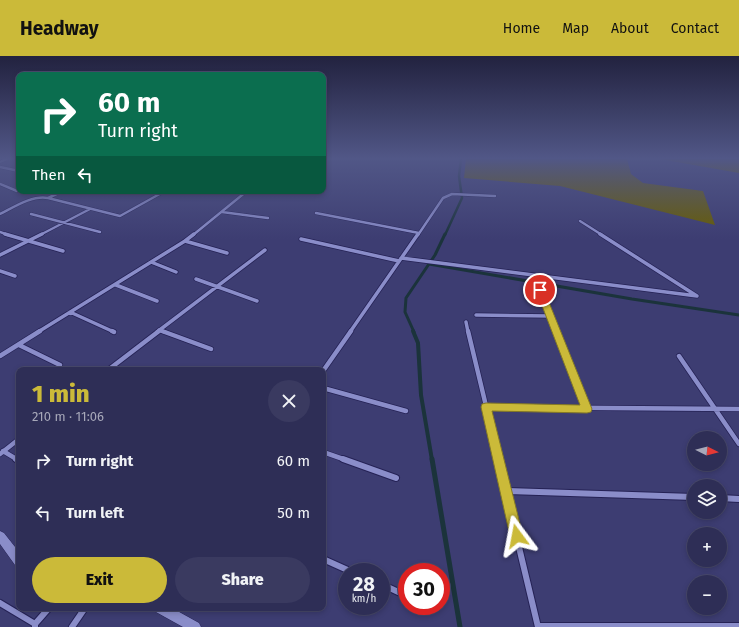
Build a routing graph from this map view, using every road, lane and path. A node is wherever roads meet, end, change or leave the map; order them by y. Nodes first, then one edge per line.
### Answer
1 (4, 186) edge
2 (16, 191) edge
3 (57, 194) edge
4 (160, 194) edge
5 (243, 194) edge
6 (495, 196) dead end
7 (48, 198) junction
8 (90, 209) junction
9 (222, 212) junction
10 (316, 213) dead end
11 (0, 214) edge
12 (31, 214) dead end
13 (268, 218) dead end
14 (64, 222) junction
15 (580, 222) dead end
16 (0, 232) edge
17 (100, 232) dead end
18 (419, 233) junction
19 (301, 239) dead end
20 (29, 240) junction
21 (185, 241) junction
22 (265, 250) dead end
23 (63, 251) dead end
24 (227, 253) dead end
25 (0, 255) edge
26 (400, 260) junction
27 (151, 262) junction
28 (0, 271) edge
29 (176, 272) dead end
30 (15, 276) dead end
31 (196, 279) dead end
32 (116, 284) junction
33 (216, 286) junction
34 (540, 290) dead end
35 (157, 301) dead end
36 (257, 301) dead end
37 (70, 312) junction
38 (476, 315) dead end
39 (551, 316) junction
40 (466, 322) dead end
41 (159, 330) junction
42 (114, 332) dead end
43 (19, 345) junction
44 (210, 349) dead end
45 (0, 356) edge
46 (679, 356) dead end
47 (60, 365) dead end
48 (112, 367) edge
49 (326, 367) edge
50 (326, 389) edge
51 (486, 407) junction
52 (587, 409) junction
53 (716, 409) junction
54 (739, 409) edge
55 (406, 411) dead end
56 (16, 441) edge
57 (739, 444) edge
58 (1, 453) edge
59 (326, 453) edge
60 (16, 459) edge
61 (396, 478) dead end
62 (506, 491) junction
63 (687, 498) edge
64 (727, 498) edge
65 (739, 499) edge
66 (0, 536) edge
67 (16, 557) edge
68 (326, 560) edge
69 (338, 566) edge
70 (0, 603) edge
71 (47, 611) edge
72 (83, 611) edge
73 (166, 611) edge
74 (35, 626) edge
75 (739, 626) edge
76 (72, 627) edge
77 (195, 627) edge
78 (538, 627) edge

1 - 2 street
3 - 7 street
4 - 8 street
5 - 9 street
6 - 18 street
7 - 8 street
7 - 11 street
8 - 14 street
9 - 13 street
9 - 21 street
10 - 18 street
12 - 14 street
14 - 17 street
14 - 20 street
15 - 26 street
16 - 20 street
18 - 26 street
19 - 26 street
20 - 23 street
20 - 25 street
21 - 24 street
21 - 27 street
22 - 33 street
26 - 49 street
27 - 29 street
27 - 32 street
28 - 30 street
31 - 33 street
32 - 35 street
32 - 37 street
33 - 36 street
33 - 41 street
34 - 39 street
37 - 42 street
37 - 43 street
38 - 39 street
39 - 52 street
40 - 51 street
41 - 44 street
41 - 48 street
43 - 45 street
43 - 47 street
46 - 53 street
50 - 55 street
51 - 52 street
51 - 62 street
52 - 53 street
53 - 54 street
53 - 57 street
56 - 58 street
58 - 60 street
59 - 61 street
62 - 63 street
62 - 78 street
64 - 65 street
66 - 67 street
68 - 69 street
70 - 74 street
71 - 74 street
72 - 76 street
73 - 77 street
75 - 78 street

